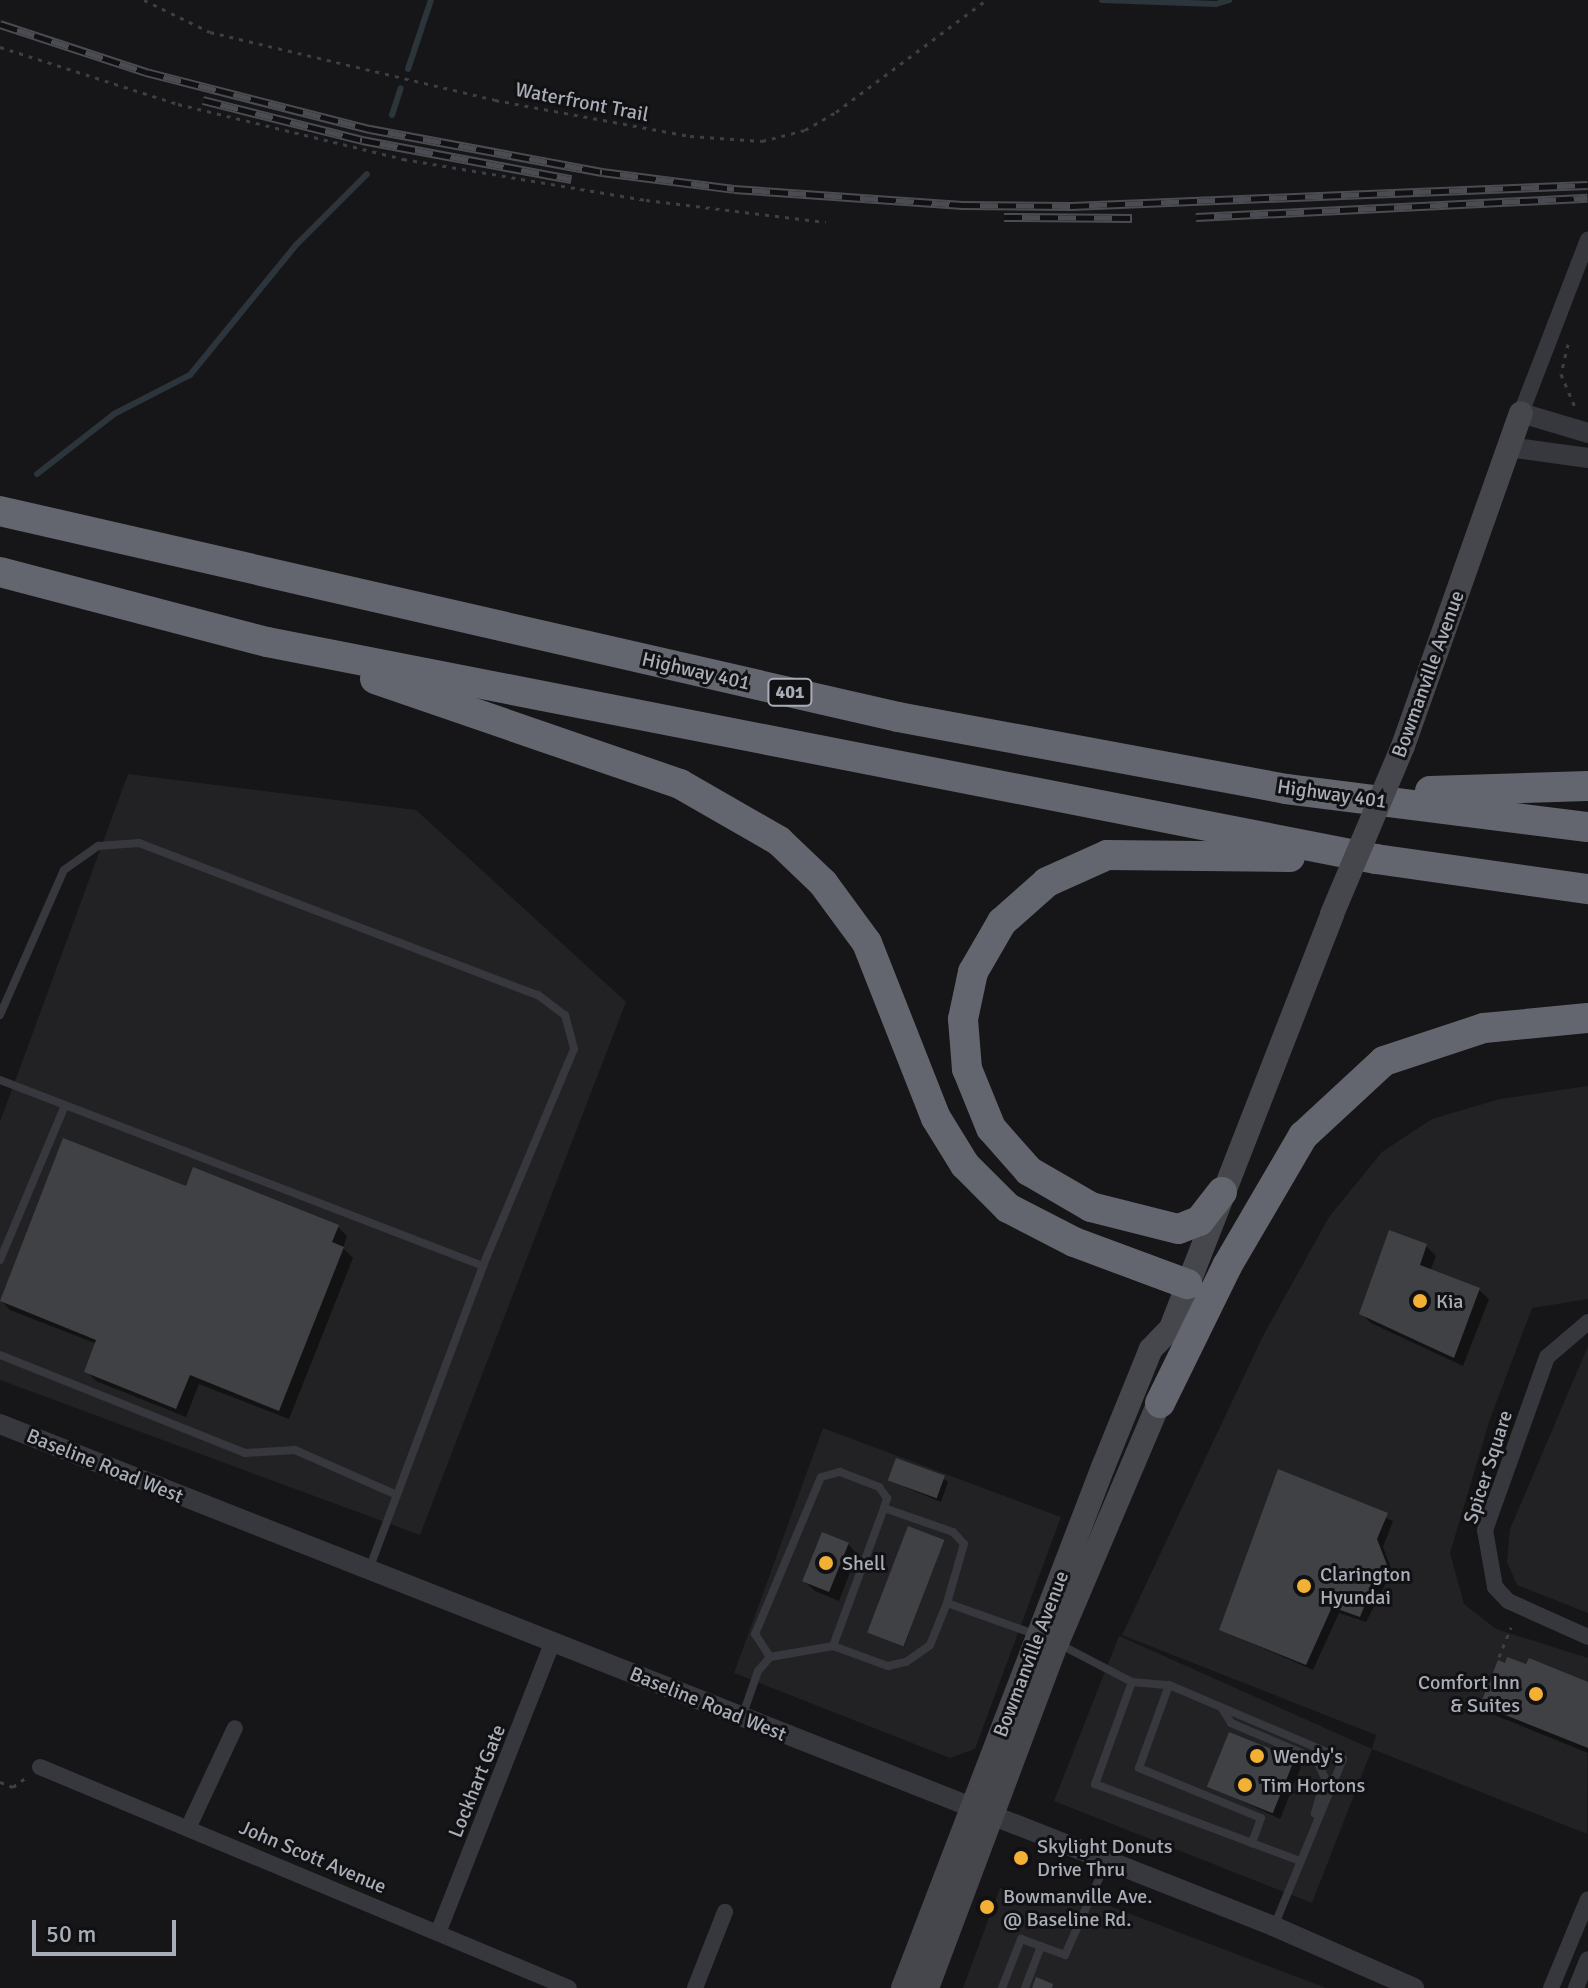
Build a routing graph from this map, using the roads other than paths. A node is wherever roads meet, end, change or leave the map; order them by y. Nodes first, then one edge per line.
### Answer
1 (1587, 242) edge
2 (1521, 413) junction
3 (1588, 433) edge
4 (1508, 447) junction
5 (1588, 458) edge
6 (0, 511) edge
7 (0, 572) edge
8 (267, 642) junction
9 (1588, 786) edge
10 (1286, 789) junction
11 (1588, 827) edge
12 (1376, 859) junction
13 (1588, 889) edge
14 (0, 1015) edge
15 (1588, 1018) edge
16 (0, 1080) edge
17 (65, 1105) junction
18 (1222, 1192) junction
19 (0, 1260) edge
20 (483, 1266) junction
21 (1187, 1284) junction
22 (1588, 1322) edge
23 (1171, 1328) junction
24 (0, 1355) edge
25 (1160, 1403) junction
26 (0, 1424) edge
27 (397, 1495) junction
28 (884, 1508) junction
29 (369, 1571) junction
30 (947, 1603) junction
31 (1588, 1637) edge
32 (1048, 1639) junction
33 (552, 1643) junction
34 (833, 1646) junction
35 (770, 1657) junction
36 (1132, 1682) junction
37 (1169, 1685) junction
38 (1222, 1708) junction
39 (742, 1718) junction
40 (235, 1728) dead end
41 (40, 1767) road end
42 (980, 1812) junction
43 (189, 1826) junction
44 (1311, 1834) junction
45 (1252, 1843) junction
46 (1107, 1860) junction
47 (1300, 1861) junction
48 (1588, 1899) edge
49 (725, 1912) dead end
50 (1273, 1926) junction
51 (438, 1933) junction
52 (1041, 1946) junction
53 (1588, 1959) edge
54 (569, 1988) edge
55 (695, 1988) edge
56 (903, 1988) edge
57 (927, 1988) edge
58 (1002, 1988) edge
59 (1025, 1988) edge
60 (1414, 1988) edge
61 (1551, 1988) edge
62 (1576, 1988) edge

1 - 2 street, Bowmanville Avenue
2 - 3 street
2 - 4 main road, Bowmanville Avenue
4 - 5 street
4 - 18 main road, Bowmanville Avenue, bridge
6 - 10 highway, Highway 401 / 401
7 - 8 highway
8 - 12 highway
8 - 21 highway
9 - 10 highway
10 - 11 highway, Highway 401 / 401
12 - 13 highway
12 - 18 highway
14 - 20 lane
15 - 25 highway
16 - 17 lane
17 - 19 lane
17 - 20 lane
18 - 21 main road, Bowmanville Avenue
20 - 27 lane
21 - 23 main road, Bowmanville Avenue
22 - 31 street, Spicer Square
23 - 25 main road, Bowmanville Avenue
23 - 32 main road, Bowmanville Avenue
24 - 27 lane
25 - 32 main road, Bowmanville Avenue
26 - 29 street, Baseline Road West
27 - 29 lane
28 - 30 lane
28 - 34 lane
28 - 35 lane
29 - 33 street, Baseline Road West
30 - 32 lane
30 - 34 lane
32 - 36 lane
32 - 42 main road, Bowmanville Avenue
33 - 39 street, Baseline Road West
33 - 51 street, Lockhart Gate
34 - 35 lane
35 - 39 lane
36 - 37 lane
36 - 45 lane
37 - 38 lane
37 - 45 lane
38 - 44 lane
38 - 44 lane
39 - 42 street, Baseline Road West
40 - 43 street
41 - 43 street, John Scott Avenue
42 - 46 street, Baseline Road West
42 - 56 main road, Bowmanville Avenue
42 - 57 main road, Bowmanville Avenue
43 - 51 street, John Scott Avenue
44 - 47 lane
45 - 47 lane
46 - 50 street, Baseline Road West
46 - 52 lane
47 - 50 lane
48 - 61 street
49 - 55 street
50 - 60 street, Baseline Road West
51 - 54 street, John Scott Avenue
52 - 58 lane
52 - 59 lane
53 - 62 street

